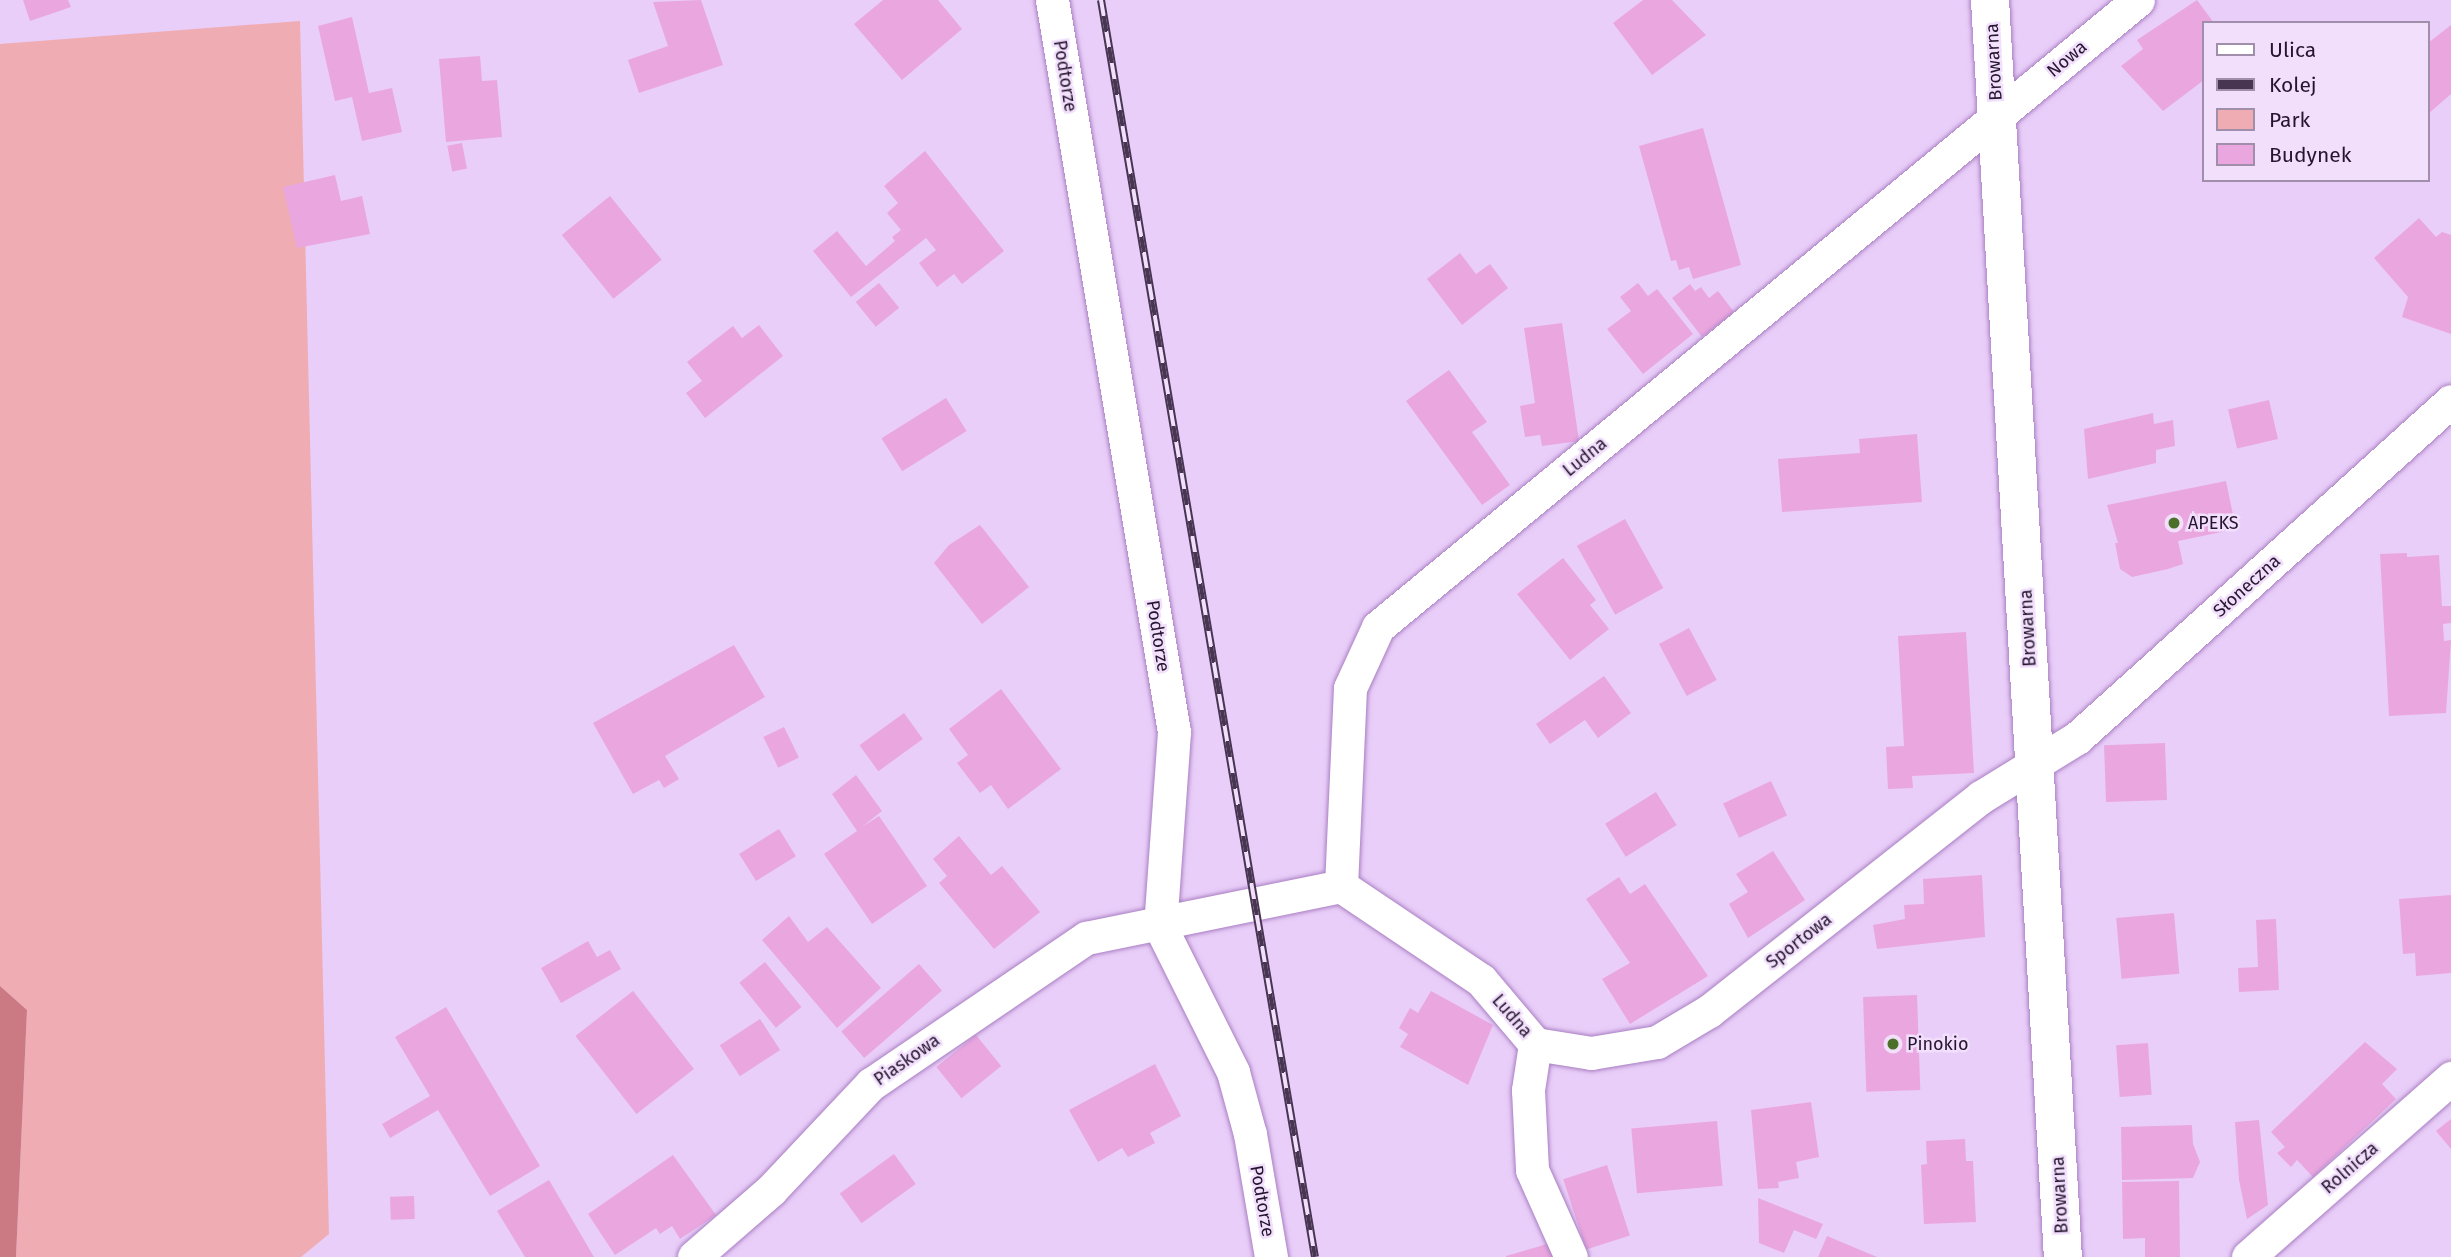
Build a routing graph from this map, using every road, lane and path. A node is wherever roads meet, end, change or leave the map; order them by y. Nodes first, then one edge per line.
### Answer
1 (1052, 0) edge
2 (1990, 0) edge
3 (2138, 0) edge
4 (1997, 118) junction
5 (2451, 401) edge
6 (2035, 760) junction
7 (1341, 886) junction
8 (1160, 926) junction
9 (1535, 1044) junction
10 (2451, 1078) edge
11 (694, 1257) edge
12 (1272, 1257) edge
13 (1571, 1257) edge
14 (2063, 1257) edge
15 (2248, 1257) edge

1 - 8 street, Podtorze
2 - 4 street, Browarna
3 - 4 street, Nowa
4 - 6 street, Browarna
4 - 7 street, Ludna
5 - 6 street, Słoneczna
6 - 9 street, Sportowa
6 - 14 street, Browarna
7 - 8 street
7 - 9 street, Ludna
8 - 11 street, Piaskowa
8 - 12 street, Podtorze
9 - 13 street, Ludna
10 - 15 street, Rolnicza

